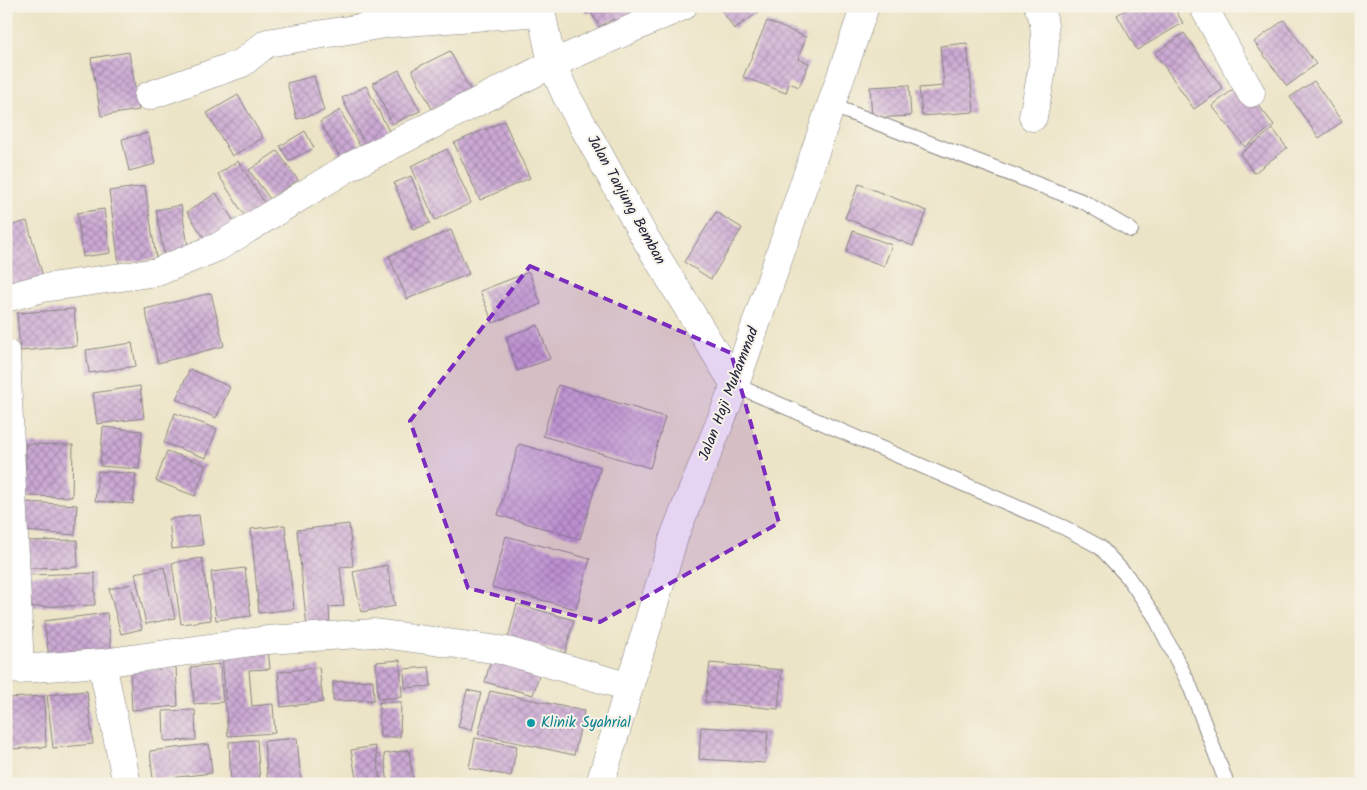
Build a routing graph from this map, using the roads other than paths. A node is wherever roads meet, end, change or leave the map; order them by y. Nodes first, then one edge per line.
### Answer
1 (683, 6) edge
2 (865, 6) edge
3 (1038, 6) edge
4 (1203, 6) edge
5 (540, 9) edge
6 (552, 64) junction
7 (1251, 93) dead end
8 (148, 96) dead end
9 (830, 104) junction
10 (1033, 117) dead end
11 (1131, 230) dead end
12 (6, 298) edge
13 (6, 353) edge
14 (734, 385) junction
15 (102, 663) junction
16 (13, 670) edge
17 (629, 687) junction
18 (127, 784) edge
19 (600, 784) edge
20 (1227, 784) edge

1 - 6 street
2 - 9 street, Jalan Haji Muhammad
3 - 10 street
4 - 7 street
5 - 6 street, Jalan Tanjung Bemban
5 - 8 street
6 - 12 street
6 - 14 street, Jalan Tanjung Bemban
9 - 11 lane
9 - 14 street, Jalan Haji Muhammad
13 - 16 street
14 - 17 street, Jalan Haji Muhammad
14 - 20 lane
15 - 16 street
15 - 17 street
15 - 18 street
17 - 19 street, Jalan Haji Muhammad

